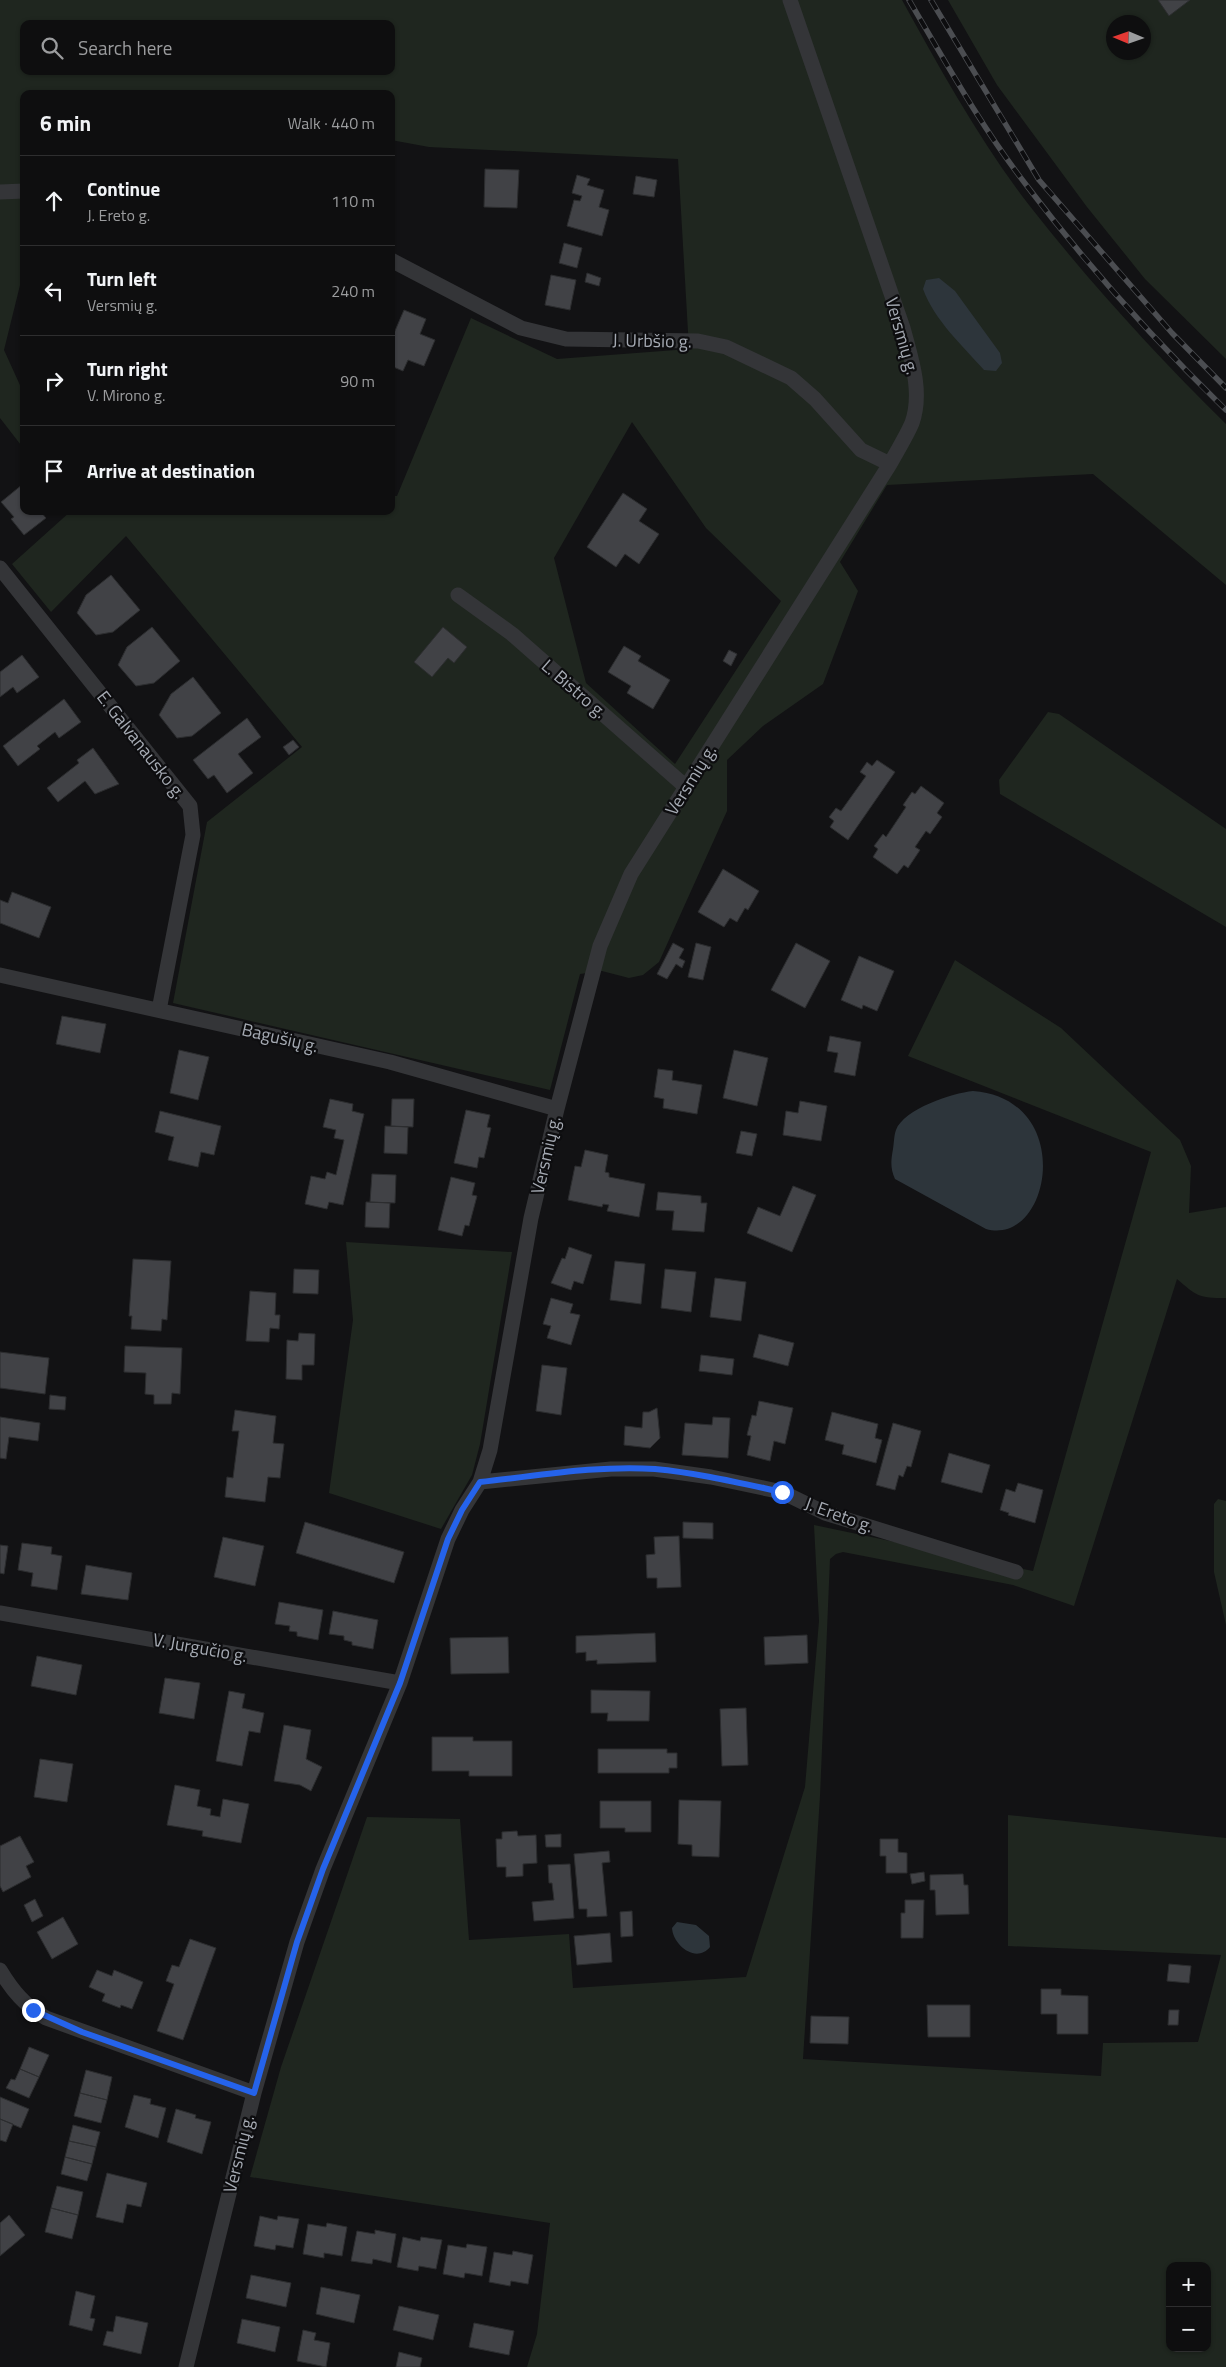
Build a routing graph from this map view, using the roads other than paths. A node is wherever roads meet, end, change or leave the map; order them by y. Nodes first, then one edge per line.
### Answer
1 (790, 0) edge
2 (20, 191) edge
3 (0, 192) edge
4 (395, 262) edge
5 (890, 464) junction
6 (0, 568) edge
7 (458, 596) dead end
8 (686, 787) junction
9 (0, 975) edge
10 (159, 1010) junction
11 (557, 1109) junction
12 (480, 1482) junction
13 (1016, 1572) dead end
14 (0, 1613) edge
15 (400, 1683) junction
16 (0, 1970) edge
17 (254, 2093) junction
18 (186, 2367) edge

1 - 5 street, Versmių g.
2 - 3 street
4 - 5 street, J. Urbšio g.
5 - 8 street, Versmių g.
6 - 10 street, E. Galvanausko g.
7 - 8 street, L. Bistro g.
8 - 11 street, Versmių g.
9 - 10 street, Bagušių g.
10 - 11 street, Bagušių g.
11 - 12 street, Versmių g.
12 - 13 street, J. Ereto g.
12 - 15 street, Versmių g.
14 - 15 street, V. Jurgučio g.
15 - 17 street, Versmių g.
16 - 17 street
17 - 18 street, Versmių g.

